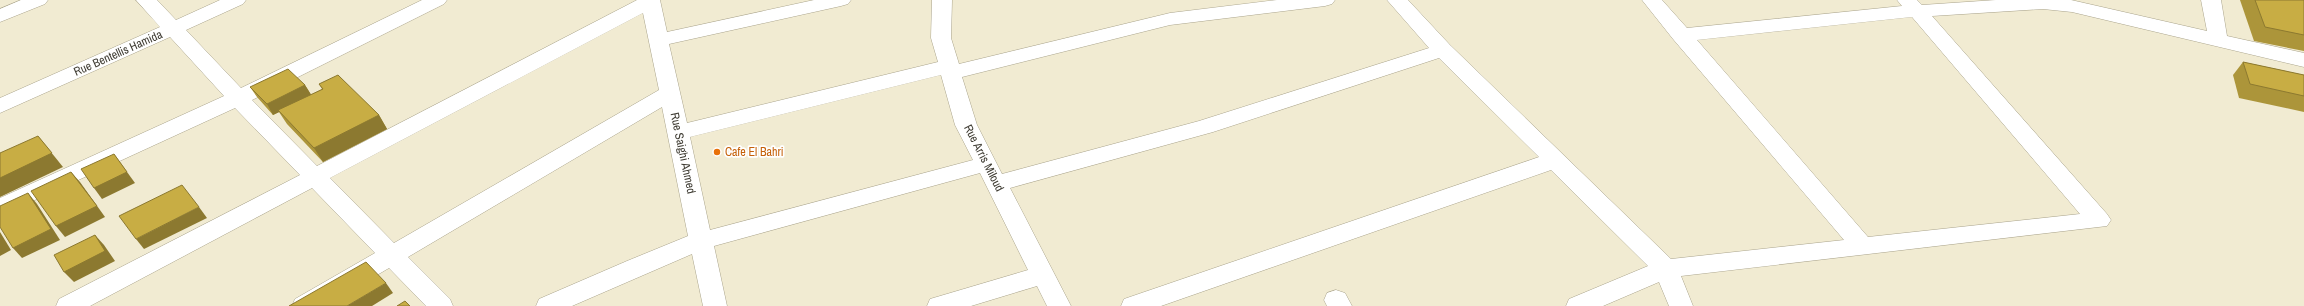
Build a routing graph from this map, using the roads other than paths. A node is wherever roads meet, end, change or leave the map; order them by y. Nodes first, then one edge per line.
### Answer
1 (38, 0) edge
2 (146, 0) edge
3 (236, 0) edge
4 (437, 0) edge
5 (650, 0) edge
6 (841, 0) edge
7 (942, 0) edge
8 (1324, 0) edge
9 (1397, 0) edge
10 (1652, 0) edge
11 (2211, 0) edge
12 (1912, 5) edge
13 (0, 16) edge
14 (172, 28) junction
15 (1680, 35) junction
16 (659, 40) junction
17 (2218, 40) junction
18 (1443, 50) junction
19 (2304, 60) edge
20 (950, 70) junction
21 (670, 92) junction
22 (238, 98) junction
23 (0, 106) edge
24 (679, 132) junction
25 (1555, 160) junction
26 (991, 174) junction
27 (316, 176) junction
28 (0, 208) edge
29 (701, 241) junction
30 (1863, 247) junction
31 (390, 256) junction
32 (1666, 269) junction
33 (1043, 275) junction
34 (68, 306) edge
35 (304, 306) edge
36 (441, 306) edge
37 (548, 306) edge
38 (715, 306) edge
39 (938, 306) edge
40 (1059, 306) edge
41 (1133, 306) edge
42 (1578, 306) edge
43 (1681, 306) edge

1 - 13 street
2 - 14 street
3 - 14 street, Rue Bentellis Hamida
4 - 22 street
5 - 16 street, Rue Saighi Ahmed
5 - 27 street
6 - 16 street
7 - 20 street, Rue Arris Miloud
8 - 20 street
9 - 18 street
10 - 15 street
11 - 17 street
12 - 15 street
12 - 17 street
12 - 30 street
14 - 22 street
14 - 23 street, Rue Bentellis Hamida
15 - 30 street
16 - 21 street, Rue Saighi Ahmed
17 - 19 street
18 - 25 street
18 - 26 street
20 - 24 street
20 - 26 street, Rue Arris Miloud
21 - 24 street, Rue Saighi Ahmed
21 - 31 street
22 - 27 street
22 - 28 street
24 - 29 street, Rue Saighi Ahmed
25 - 32 street
25 - 41 street
26 - 29 street
26 - 33 street, Rue Arris Miloud
27 - 31 street
27 - 34 street
29 - 37 street
29 - 38 street, Rue Saighi Ahmed
30 - 32 street
31 - 35 street
31 - 36 street
32 - 42 street
32 - 43 street
33 - 39 street
33 - 40 street, Rue Arris Miloud

